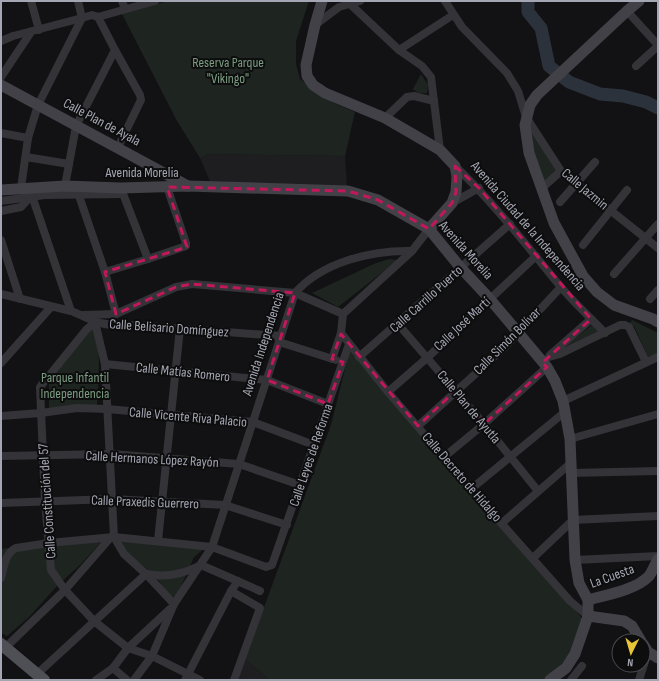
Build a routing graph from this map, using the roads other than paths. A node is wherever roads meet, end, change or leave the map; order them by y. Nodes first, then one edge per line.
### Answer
1 (31, 1) edge
2 (78, 1) edge
3 (155, 1) edge
4 (322, 1) edge
5 (360, 1) edge
6 (445, 1) edge
7 (639, 1) edge
8 (349, 3) junction
9 (123, 5) edge
10 (627, 11) junction
11 (453, 15) junction
12 (98, 17) junction
13 (82, 18) junction
14 (315, 25) junction
15 (35, 31) junction
16 (1, 41) edge
17 (658, 45) edge
18 (115, 50) junction
19 (399, 50) junction
20 (636, 66) dead end
21 (1, 77) edge
22 (1, 85) edge
23 (434, 100) junction
24 (38, 105) junction
25 (526, 117) junction
26 (385, 118) junction
27 (76, 126) junction
28 (1, 133) edge
29 (28, 138) junction
30 (118, 147) junction
31 (440, 150) junction
32 (26, 157) junction
33 (595, 162) dead end
34 (69, 164) junction
35 (455, 166) junction
36 (561, 170) junction
37 (577, 184) junction
38 (188, 186) junction
39 (167, 187) junction
40 (479, 188) junction
41 (73, 189) junction
42 (541, 189) junction
43 (1, 190) edge
44 (27, 190) junction
45 (627, 190) dead end
46 (122, 191) junction
47 (1, 201) edge
48 (560, 202) dead end
49 (452, 203) junction
50 (611, 210) junction
51 (1, 211) edge
52 (510, 224) junction
53 (658, 224) edge
54 (429, 229) junction
55 (645, 238) junction
56 (1, 240) edge
57 (583, 245) dead end
58 (658, 248) edge
59 (412, 251) junction
60 (536, 256) junction
61 (148, 259) junction
62 (460, 267) junction
63 (105, 272) junction
64 (614, 274) dead end
65 (561, 287) junction
66 (658, 290) edge
67 (295, 293) junction
68 (2, 295) edge
69 (489, 298) junction
70 (20, 299) junction
71 (650, 299) dead end
72 (51, 307) junction
73 (71, 311) junction
74 (81, 314) junction
75 (116, 314) junction
76 (344, 314) junction
77 (591, 319) junction
78 (95, 322) junction
79 (658, 322) edge
80 (398, 324) junction
81 (180, 328) junction
82 (341, 333) junction
83 (518, 333) junction
84 (605, 333) junction
85 (280, 339) junction
86 (349, 344) junction
87 (359, 357) junction
88 (658, 357) edge
89 (427, 358) junction
90 (332, 359) junction
91 (343, 362) junction
92 (546, 362) junction
93 (646, 362) junction
94 (1, 363) edge
95 (105, 364) junction
96 (176, 371) junction
97 (267, 380) junction
98 (40, 387) joint
99 (455, 391) junction
100 (388, 392) junction
101 (328, 404) junction
102 (565, 406) junction
103 (107, 409) junction
104 (41, 413) junction
105 (658, 414) edge
106 (1, 416) edge
107 (171, 416) junction
108 (253, 422) junction
109 (484, 424) junction
110 (418, 426) junction
111 (570, 439) junction
112 (314, 445) junction
113 (43, 454) junction
114 (111, 454) junction
115 (1, 456) edge
116 (444, 457) junction
117 (511, 457) junction
118 (167, 458) junction
119 (239, 464) junction
120 (572, 468) junction
121 (658, 471) edge
122 (300, 485) junction
123 (472, 489) junction
124 (538, 491) junction
125 (112, 499) junction
126 (45, 502) junction
127 (163, 502) junction
128 (1, 503) edge
129 (225, 505) junction
130 (658, 516) edge
131 (573, 520) junction
132 (502, 523) junction
133 (287, 525) junction
134 (112, 537) junction
135 (158, 541) junction
136 (49, 543) junction
137 (212, 547) junction
138 (658, 556) edge
139 (532, 558) junction
140 (658, 559) edge
141 (575, 560) junction
142 (200, 565) junction
143 (146, 574) junction
144 (1, 578) edge
145 (238, 581) junction
146 (65, 590) junction
147 (231, 591) junction
148 (260, 591) dead end
149 (588, 600) junction
150 (173, 606) junction
151 (588, 616) junction
152 (94, 621) junction
153 (636, 633) edge
154 (3, 646) edge
155 (128, 648) junction
156 (152, 656) junction
157 (582, 666) dead end
158 (113, 668) junction
159 (566, 668) junction
160 (41, 677) edge
161 (186, 677) edge
162 (96, 680) edge
163 (127, 680) edge
164 (134, 680) edge
165 (200, 680) edge
166 (234, 680) edge
167 (550, 680) edge
168 (569, 680) edge

1 - 15 street
2 - 13 street
3 - 9 street
4 - 14 street, Avenida Ciudad de la Independencia
5 - 8 street
6 - 11 street, Calle Jazmin
7 - 10 street
8 - 14 street
8 - 19 street
9 - 12 street
10 - 17 street
10 - 25 street
11 - 19 street
11 - 25 street, Calle Jazmin
12 - 13 street
12 - 18 street
13 - 15 street
13 - 24 street
14 - 26 street, Avenida Ciudad de la Independencia
15 - 16 street
15 - 21 street
17 - 20 street
18 - 27 street
18 - 30 street
19 - 23 street
22 - 24 street, Calle Plan de Ayala
23 - 26 street
23 - 31 street
24 - 27 street, Calle Plan de Ayala
24 - 29 street
25 - 36 street, Calle Jazmin
25 - 42 street
26 - 31 street, Avenida Ciudad de la Independencia
27 - 30 street, Calle Plan de Ayala
27 - 34 street
28 - 29 street
29 - 32 street
30 - 38 street, Calle Plan de Ayala
31 - 35 street, Avenida Ciudad de la Independencia
32 - 34 street
32 - 44 street
33 - 37 street
34 - 41 street
35 - 40 street, Avenida Ciudad de la Independencia
35 - 49 street
36 - 37 street, Calle Jazmin
36 - 42 street
37 - 48 street
37 - 50 street, Calle Jazmin
38 - 39 street, Avenida Morelia
38 - 54 street, Avenida Morelia
39 - 46 street, Avenida Morelia
39 - 61 street
40 - 49 street
40 - 52 street, Avenida Ciudad de la Independencia
41 - 44 street, Avenida Morelia
41 - 44 street
41 - 46 street, Avenida Morelia
41 - 63 street
42 - 79 street
43 - 44 street, Avenida Morelia
44 - 47 street
44 - 51 street
44 - 73 street
45 - 50 street
46 - 61 street
49 - 54 street
50 - 55 street, Calle Jazmin
50 - 57 street
52 - 60 street, Avenida Ciudad de la Independencia
52 - 62 street, Calle Carrillo Puerto
53 - 55 street
54 - 59 street
54 - 62 street, Avenida Morelia
55 - 58 street, Calle Jazmin
55 - 64 street
56 - 70 street
59 - 67 street, Avenida Independencia
59 - 76 street
60 - 65 street, Avenida Ciudad de la Independencia
60 - 69 street, Calle José Martí
61 - 63 street
62 - 69 street, Avenida Morelia
62 - 80 street, Calle Carrillo Puerto
63 - 75 street
65 - 77 street, Avenida Ciudad de la Independencia
65 - 83 street, Calle Simón Bolívar
66 - 71 street
67 - 75 street
67 - 76 street
67 - 85 street, Avenida Independencia
68 - 70 street
69 - 83 street, Avenida Morelia
69 - 89 street, Calle José Martí
70 - 72 street
72 - 73 street
72 - 94 street
73 - 74 street
74 - 75 street
74 - 78 street
76 - 82 street
77 - 84 street, Avenida Ciudad de la Independencia
77 - 92 street
78 - 81 street, Calle Belisario Domínguez
78 - 95 street
78 - 98 street, Calle Belisario Domínguez
80 - 87 street, Calle Carrillo Puerto
80 - 89 street, Calle Plan de Ayutla
81 - 85 street, Calle Belisario Domínguez
81 - 96 street
82 - 86 street, Calle Decreto de Hidalgo
82 - 90 street
83 - 92 street, Avenida Morelia
83 - 99 street, Calle Simón Bolívar
84 - 92 street
84 - 93 street
85 - 90 street, Calle Belisario Domínguez
85 - 97 street, Avenida Independencia
86 - 87 street, Calle Decreto de Hidalgo
86 - 91 street, Calle Leyes de Reforma
87 - 100 street, Calle Decreto de Hidalgo
88 - 93 street
89 - 99 street, Calle Plan de Ayutla
89 - 100 street, Calle José Martí
90 - 91 street, Calle Belisario Domínguez
91 - 101 street, Calle Leyes de Reforma
92 - 102 street, Avenida Morelia
92 - 109 street
93 - 102 street
95 - 96 street, Calle Matías Romero
95 - 103 street
96 - 97 street, Calle Matías Romero
96 - 107 street
97 - 101 street, Calle Matías Romero
97 - 108 street, Avenida Independencia
98 - 104 street, Calle Constitución del 57
99 - 109 street, Calle Plan de Ayutla
99 - 110 street, Calle Simón Bolívar
100 - 110 street, Calle Decreto de Hidalgo
101 - 112 street, Calle Leyes de Reforma
102 - 111 street, Avenida Morelia
102 - 117 street
103 - 104 street, Calle Vicente Riva Palacio
103 - 107 street, Calle Vicente Riva Palacio
103 - 114 street
104 - 106 street, Calle Vicente Riva Palacio
104 - 113 street, Calle Constitución del 57
105 - 111 street
107 - 108 street, Calle Vicente Riva Palacio
107 - 118 street
108 - 112 street, Calle Vicente Riva Palacio
108 - 119 street, Avenida Independencia
109 - 116 street
109 - 117 street, Calle Plan de Ayutla
110 - 116 street, Calle Decreto de Hidalgo
111 - 120 street, Avenida Morelia
112 - 122 street, Calle Leyes de Reforma
113 - 114 street, Calle Hermanos López Rayón
113 - 115 street, Calle Hermanos López Rayón
113 - 126 street, Calle Constitución del 57
114 - 118 street, Calle Hermanos López Rayón
114 - 125 street
116 - 123 street, Calle Decreto de Hidalgo
117 - 123 street
117 - 124 street, Calle Plan de Ayutla
118 - 119 street, Calle Hermanos López Rayón
118 - 127 street
119 - 122 street, Calle Hermanos López Rayón
119 - 129 street, Avenida Independencia
120 - 121 street
120 - 124 street
120 - 131 street, Avenida Morelia
122 - 133 street, Calle Leyes de Reforma
123 - 132 street, Calle Decreto de Hidalgo
124 - 132 street
125 - 126 street, Calle Praxedis Guerrero
125 - 127 street, Calle Praxedis Guerrero
125 - 134 street
126 - 128 street, Calle Praxedis Guerrero
126 - 136 street, Calle Constitución del 57
127 - 129 street, Calle Praxedis Guerrero
127 - 135 street
129 - 133 street, Calle Praxedis Guerrero
129 - 137 street, Avenida Independencia
130 - 131 street
131 - 139 street
131 - 141 street, Avenida Morelia
132 - 139 street, Calle Decreto de Hidalgo
133 - 137 street, Calle Leyes de Reforma
134 - 135 street
134 - 136 street
134 - 143 street
134 - 146 street
135 - 137 street
136 - 144 street
136 - 146 street, Calle Constitución del 57
137 - 142 street, Avenida Independencia
138 - 141 street
139 - 151 street, Calle Decreto de Hidalgo
140 - 149 street, La Cuesta
141 - 149 street, Avenida Morelia
142 - 143 street
142 - 145 street
142 - 150 street, Avenida Independencia
143 - 150 street
143 - 152 street
145 - 147 street
145 - 148 street
146 - 152 street, Calle Constitución del 57
146 - 154 street
147 - 161 street
147 - 166 street
149 - 151 street
150 - 155 street
150 - 156 street
151 - 153 street
151 - 159 street
152 - 155 street, Calle Constitución del 57
152 - 160 street
154 - 160 main road
155 - 156 street, Calle Constitución del 57
155 - 158 street
156 - 161 street, Calle Constitución del 57
156 - 164 street
157 - 168 street
158 - 162 street
158 - 163 street
159 - 167 street
159 - 168 street
161 - 165 street, Calle Constitución del 57

